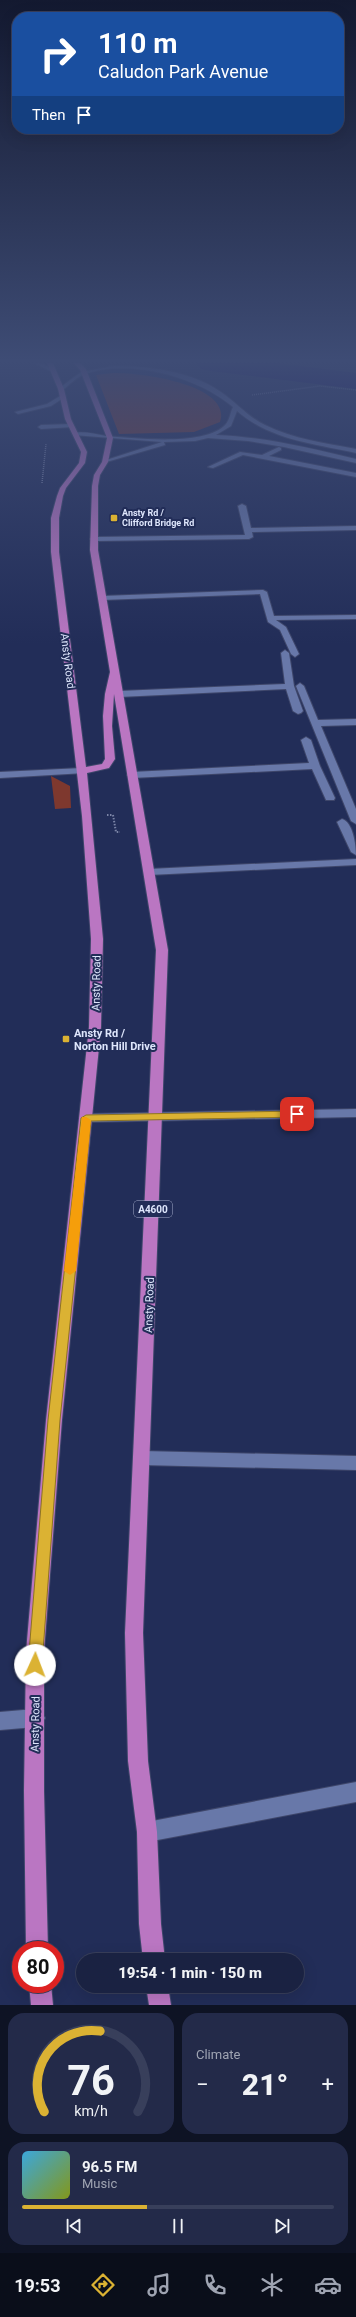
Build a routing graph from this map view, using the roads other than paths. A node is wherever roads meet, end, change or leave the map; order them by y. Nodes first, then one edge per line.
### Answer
1 (83, 457) edge
2 (106, 457) edge
3 (127, 457) edge
4 (234, 457) edge
5 (263, 457) edge
6 (336, 457) edge
7 (356, 461) edge
8 (104, 464) junction
9 (211, 467) dead end
10 (356, 475) edge
11 (242, 506) dead end
12 (356, 528) edge
13 (247, 530) junction
14 (94, 539) junction
15 (102, 598) junction
16 (356, 617) edge
17 (271, 618) junction
18 (285, 653) dead end
19 (296, 654) dead end
20 (115, 670) junction
21 (295, 686) junction
22 (119, 694) junction
23 (298, 711) dead end
24 (356, 722) edge
25 (315, 723) junction
26 (306, 740) dead end
27 (315, 766) junction
28 (82, 771) junction
29 (0, 775) edge
30 (132, 775) junction
31 (330, 798) dead end
32 (356, 820) edge
33 (342, 822) dead end
34 (356, 852) edge
35 (356, 862) edge
36 (150, 872) junction
37 (356, 1113) edge
38 (157, 1117) junction
39 (86, 1118) junction
40 (142, 1458) junction
41 (356, 1463) edge
42 (35, 1718) junction
43 (0, 1721) edge
44 (356, 1792) edge
45 (146, 1832) junction
46 (38, 1941) edge
47 (153, 1953) edge
48 (41, 1993) edge
49 (159, 1993) edge
50 (42, 2005) edge
51 (160, 2005) edge

1 - 28 highway, Ansty Road
2 - 8 highway, A4600
3 - 8 main road
4 - 9 main road
5 - 10 main road
6 - 7 main road
8 - 14 highway, Ansty Road / A4600
11 - 13 main road
12 - 13 main road
13 - 14 main road
14 - 15 highway, Ansty Road / A4600
15 - 17 main road
15 - 20 highway, Ansty Road / A4600
16 - 17 main road
17 - 19 main road
18 - 21 main road
20 - 22 highway, Ansty Road / A4600
20 - 28 highway
21 - 22 main road
21 - 23 main road
21 - 25 main road
22 - 30 highway, Ansty Road / A4600
24 - 25 main road
25 - 32 main road
26 - 27 main road
27 - 30 main road
27 - 31 main road
28 - 29 main road
28 - 39 highway, Ansty Road
30 - 36 highway, Ansty Road / A4600
33 - 34 main road
35 - 36 main road
36 - 38 highway, Ansty Road / A4600
37 - 38 main road
38 - 39 main road
38 - 40 highway, Ansty Road / A4600
39 - 42 highway, Ansty Road
40 - 41 main road
40 - 45 highway, Ansty Road / A4600
42 - 43 main road
42 - 46 highway, Ansty Road
44 - 45 main road
45 - 47 highway, Ansty Road / A4600
48 - 50 highway
49 - 51 highway

